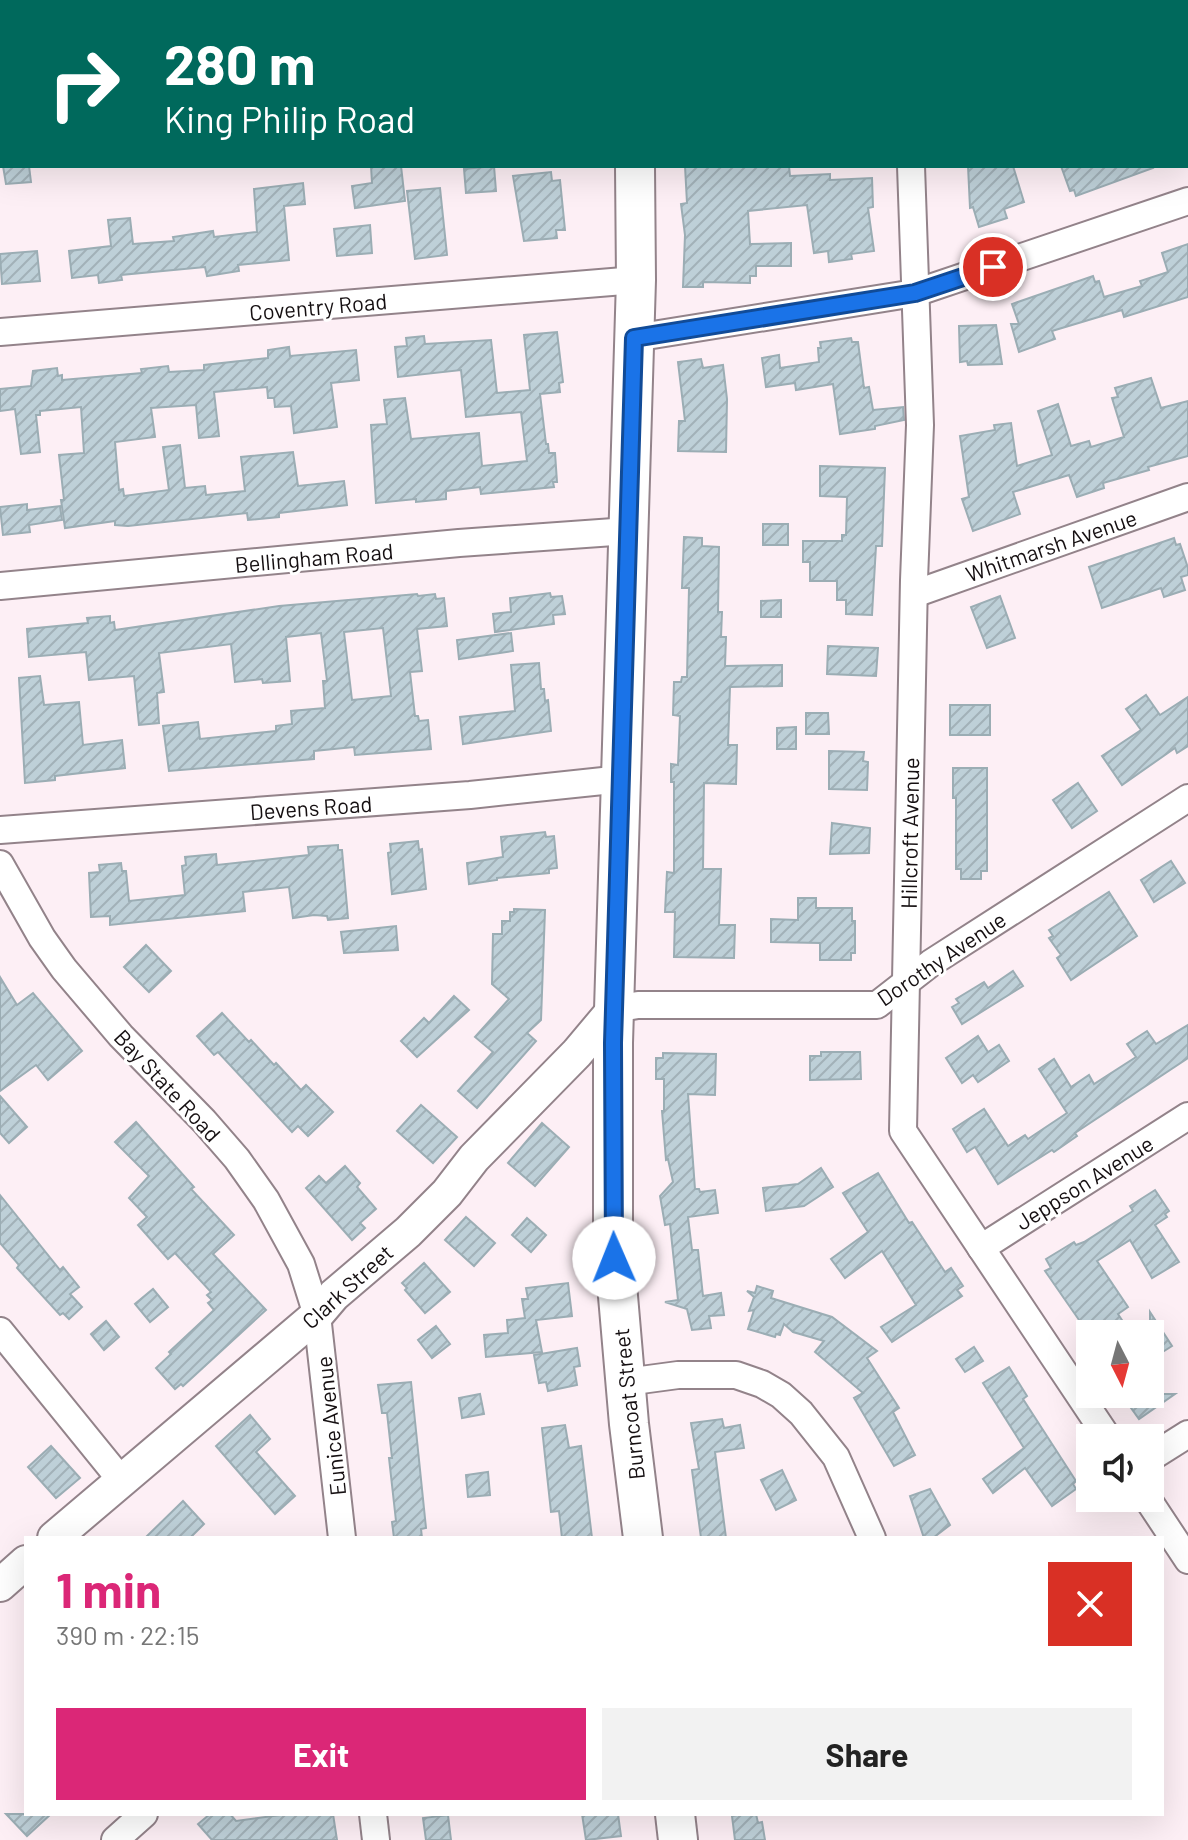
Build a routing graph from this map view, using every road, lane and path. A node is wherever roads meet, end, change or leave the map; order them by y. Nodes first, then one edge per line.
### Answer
1 (635, 168) edge
2 (911, 168) edge
3 (1188, 201) edge
4 (636, 280) junction
5 (915, 293) junction
6 (0, 332) edge
7 (634, 338) junction
8 (1188, 497) edge
9 (628, 531) junction
10 (0, 586) edge
11 (914, 594) junction
12 (622, 779) junction
13 (1188, 798) edge
14 (0, 830) edge
15 (0, 864) edge
16 (905, 984) junction
17 (614, 1009) junction
18 (1188, 1116) edge
19 (981, 1248) junction
20 (317, 1315) junction
21 (0, 1331) edge
22 (626, 1382) junction
23 (1099, 1424) edge
24 (1188, 1434) edge
25 (1164, 1449) edge
26 (121, 1480) junction
27 (1156, 1512) edge
28 (56, 1536) edge
29 (342, 1536) edge
30 (643, 1536) edge
31 (871, 1536) edge
32 (1188, 1560) edge
33 (24, 1564) edge
34 (0, 1585) edge
35 (142, 1816) edge
36 (373, 1816) edge
37 (675, 1816) edge
38 (115, 1840) edge
39 (376, 1840) edge
40 (678, 1840) edge

1 - 4 main road, Burncoat Street
2 - 5 street, Hillcroft Avenue
3 - 5 street
4 - 6 street, Coventry Road
4 - 7 main road, Burncoat Street
5 - 7 street
5 - 11 street, Hillcroft Avenue
7 - 9 main road, Burncoat Street
8 - 11 street, Whitmarsh Avenue
9 - 10 street, Bellingham Road
9 - 12 main road, Burncoat Street
11 - 16 street, Hillcroft Avenue
12 - 14 street, Devens Road
12 - 17 main road, Burncoat Street
13 - 16 street, Dorothy Avenue
15 - 20 street, Bay State Road
16 - 17 street, Dorothy Avenue
16 - 19 street, Hillcroft Avenue
17 - 20 street, Clark Street
17 - 22 main road, Burncoat Street
18 - 19 street, Jeppson Avenue
19 - 23 street, Hillcroft Avenue
20 - 26 street, Clark Street
20 - 29 street, Eunice Avenue
21 - 26 street
22 - 30 main road, Burncoat Street
22 - 31 street
24 - 25 street
26 - 28 street, Clark Street
27 - 32 street
33 - 34 street
35 - 38 street
36 - 39 street
37 - 40 main road

